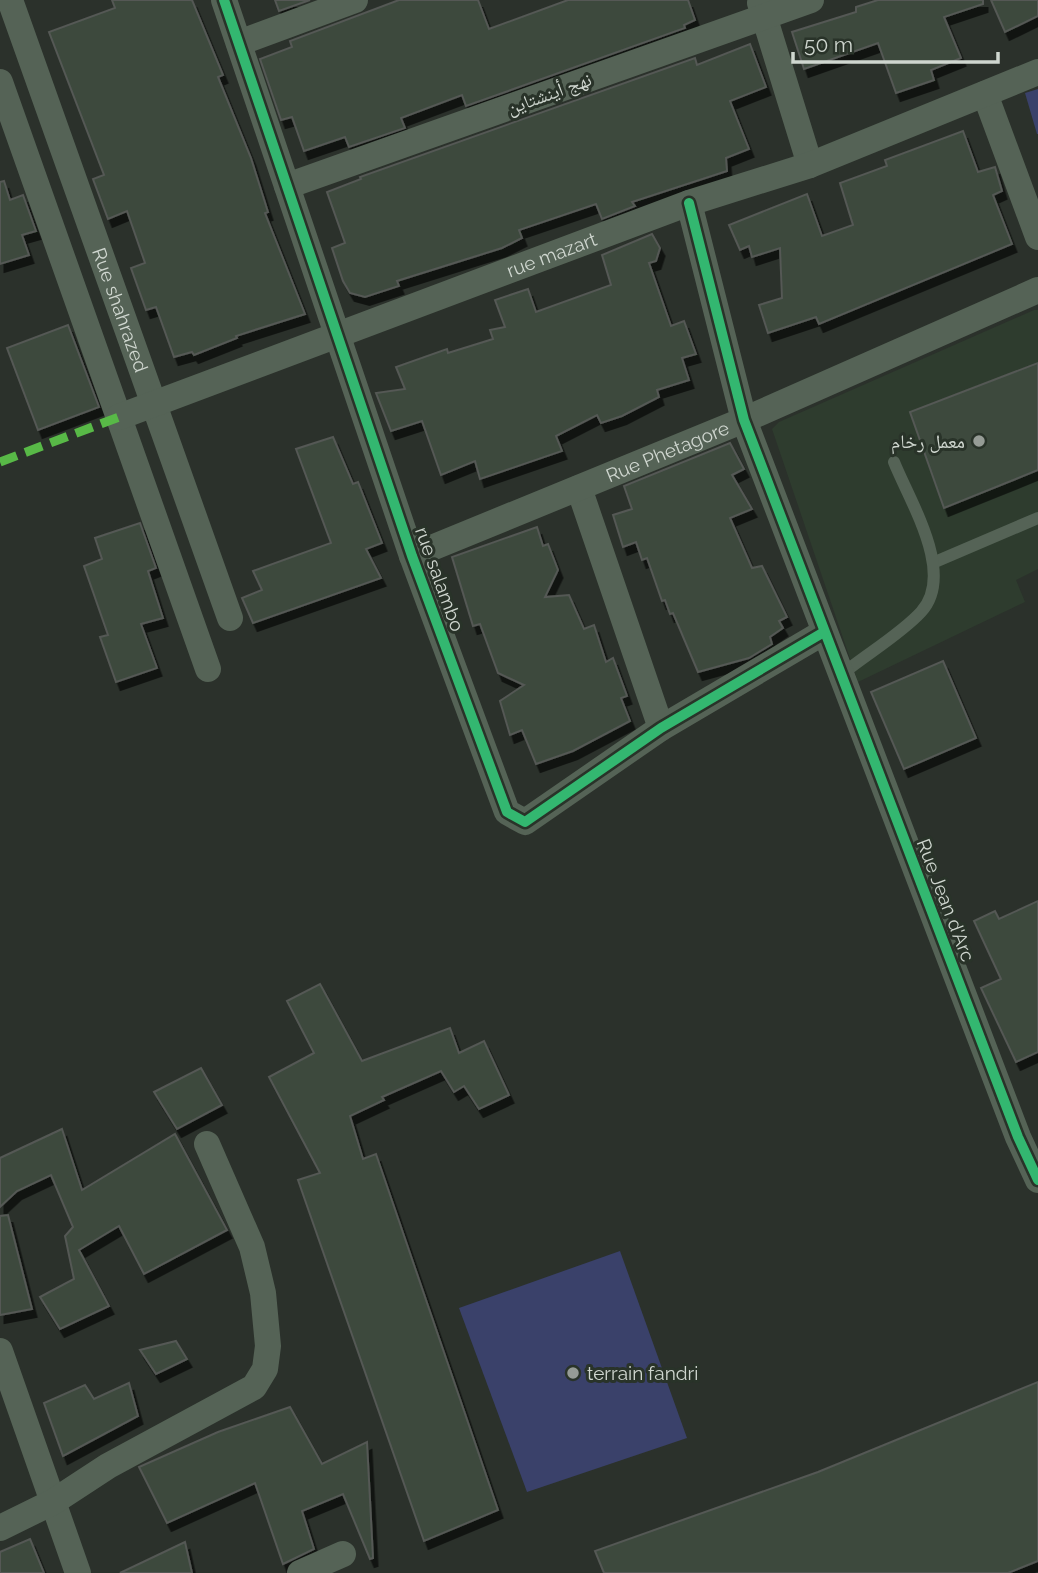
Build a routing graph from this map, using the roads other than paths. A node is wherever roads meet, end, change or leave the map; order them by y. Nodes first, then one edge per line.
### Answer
1 (10, 0) edge
2 (224, 0) edge
3 (355, 0) edge
4 (811, 0) edge
5 (762, 8) edge
6 (239, 43) junction
7 (1038, 72) edge
8 (0, 82) edge
9 (985, 94) junction
10 (810, 165) junction
11 (287, 186) junction
12 (689, 203) junction
13 (1038, 237) edge
14 (1038, 290) edge
15 (338, 332) junction
16 (155, 402) junction
17 (119, 417) junction
18 (744, 420) junction
19 (894, 462) dead end
20 (579, 488) junction
21 (1038, 518) edge
22 (412, 556) junction
23 (935, 562) junction
24 (230, 618) dead end
25 (824, 632) junction
26 (208, 669) dead end
27 (841, 675) junction
28 (661, 728) junction
29 (207, 1144) dead end
30 (1038, 1180) edge
31 (0, 1351) edge
32 (53, 1502) junction
33 (0, 1528) edge
34 (342, 1554) dead end
35 (78, 1573) edge
36 (300, 1573) edge

1 - 16 street, Rue shahrazed
2 - 6 street, rue salambo
3 - 6 street
4 - 5 street, نهج أينشتاين
5 - 10 street
5 - 11 street, نهج أينشتاين
6 - 11 street, rue salambo
7 - 9 street, rue mazart
8 - 17 street
9 - 10 street, rue mazart
9 - 13 street
10 - 12 street, rue mazart
11 - 15 street, rue salambo
12 - 15 street, rue mazart
12 - 18 street, Rue Jean d'Arc
14 - 18 street, Rue Phetagore
15 - 16 street, rue mazart
15 - 22 street, rue salambo
16 - 17 street, rue mazart
16 - 24 street, Rue shahrazed
17 - 26 street
18 - 20 street, Rue Phetagore
18 - 25 street, Rue Jean d'Arc
19 - 23 lane
20 - 22 street, Rue Phetagore
20 - 28 street
21 - 23 lane
22 - 28 street, rue salambo
23 - 27 lane
25 - 27 street, Rue Jean d'Arc
25 - 28 street, rue salambo
27 - 30 street, Rue Jean d'Arc
29 - 32 street
31 - 32 street
32 - 33 street
32 - 35 street
34 - 36 street

